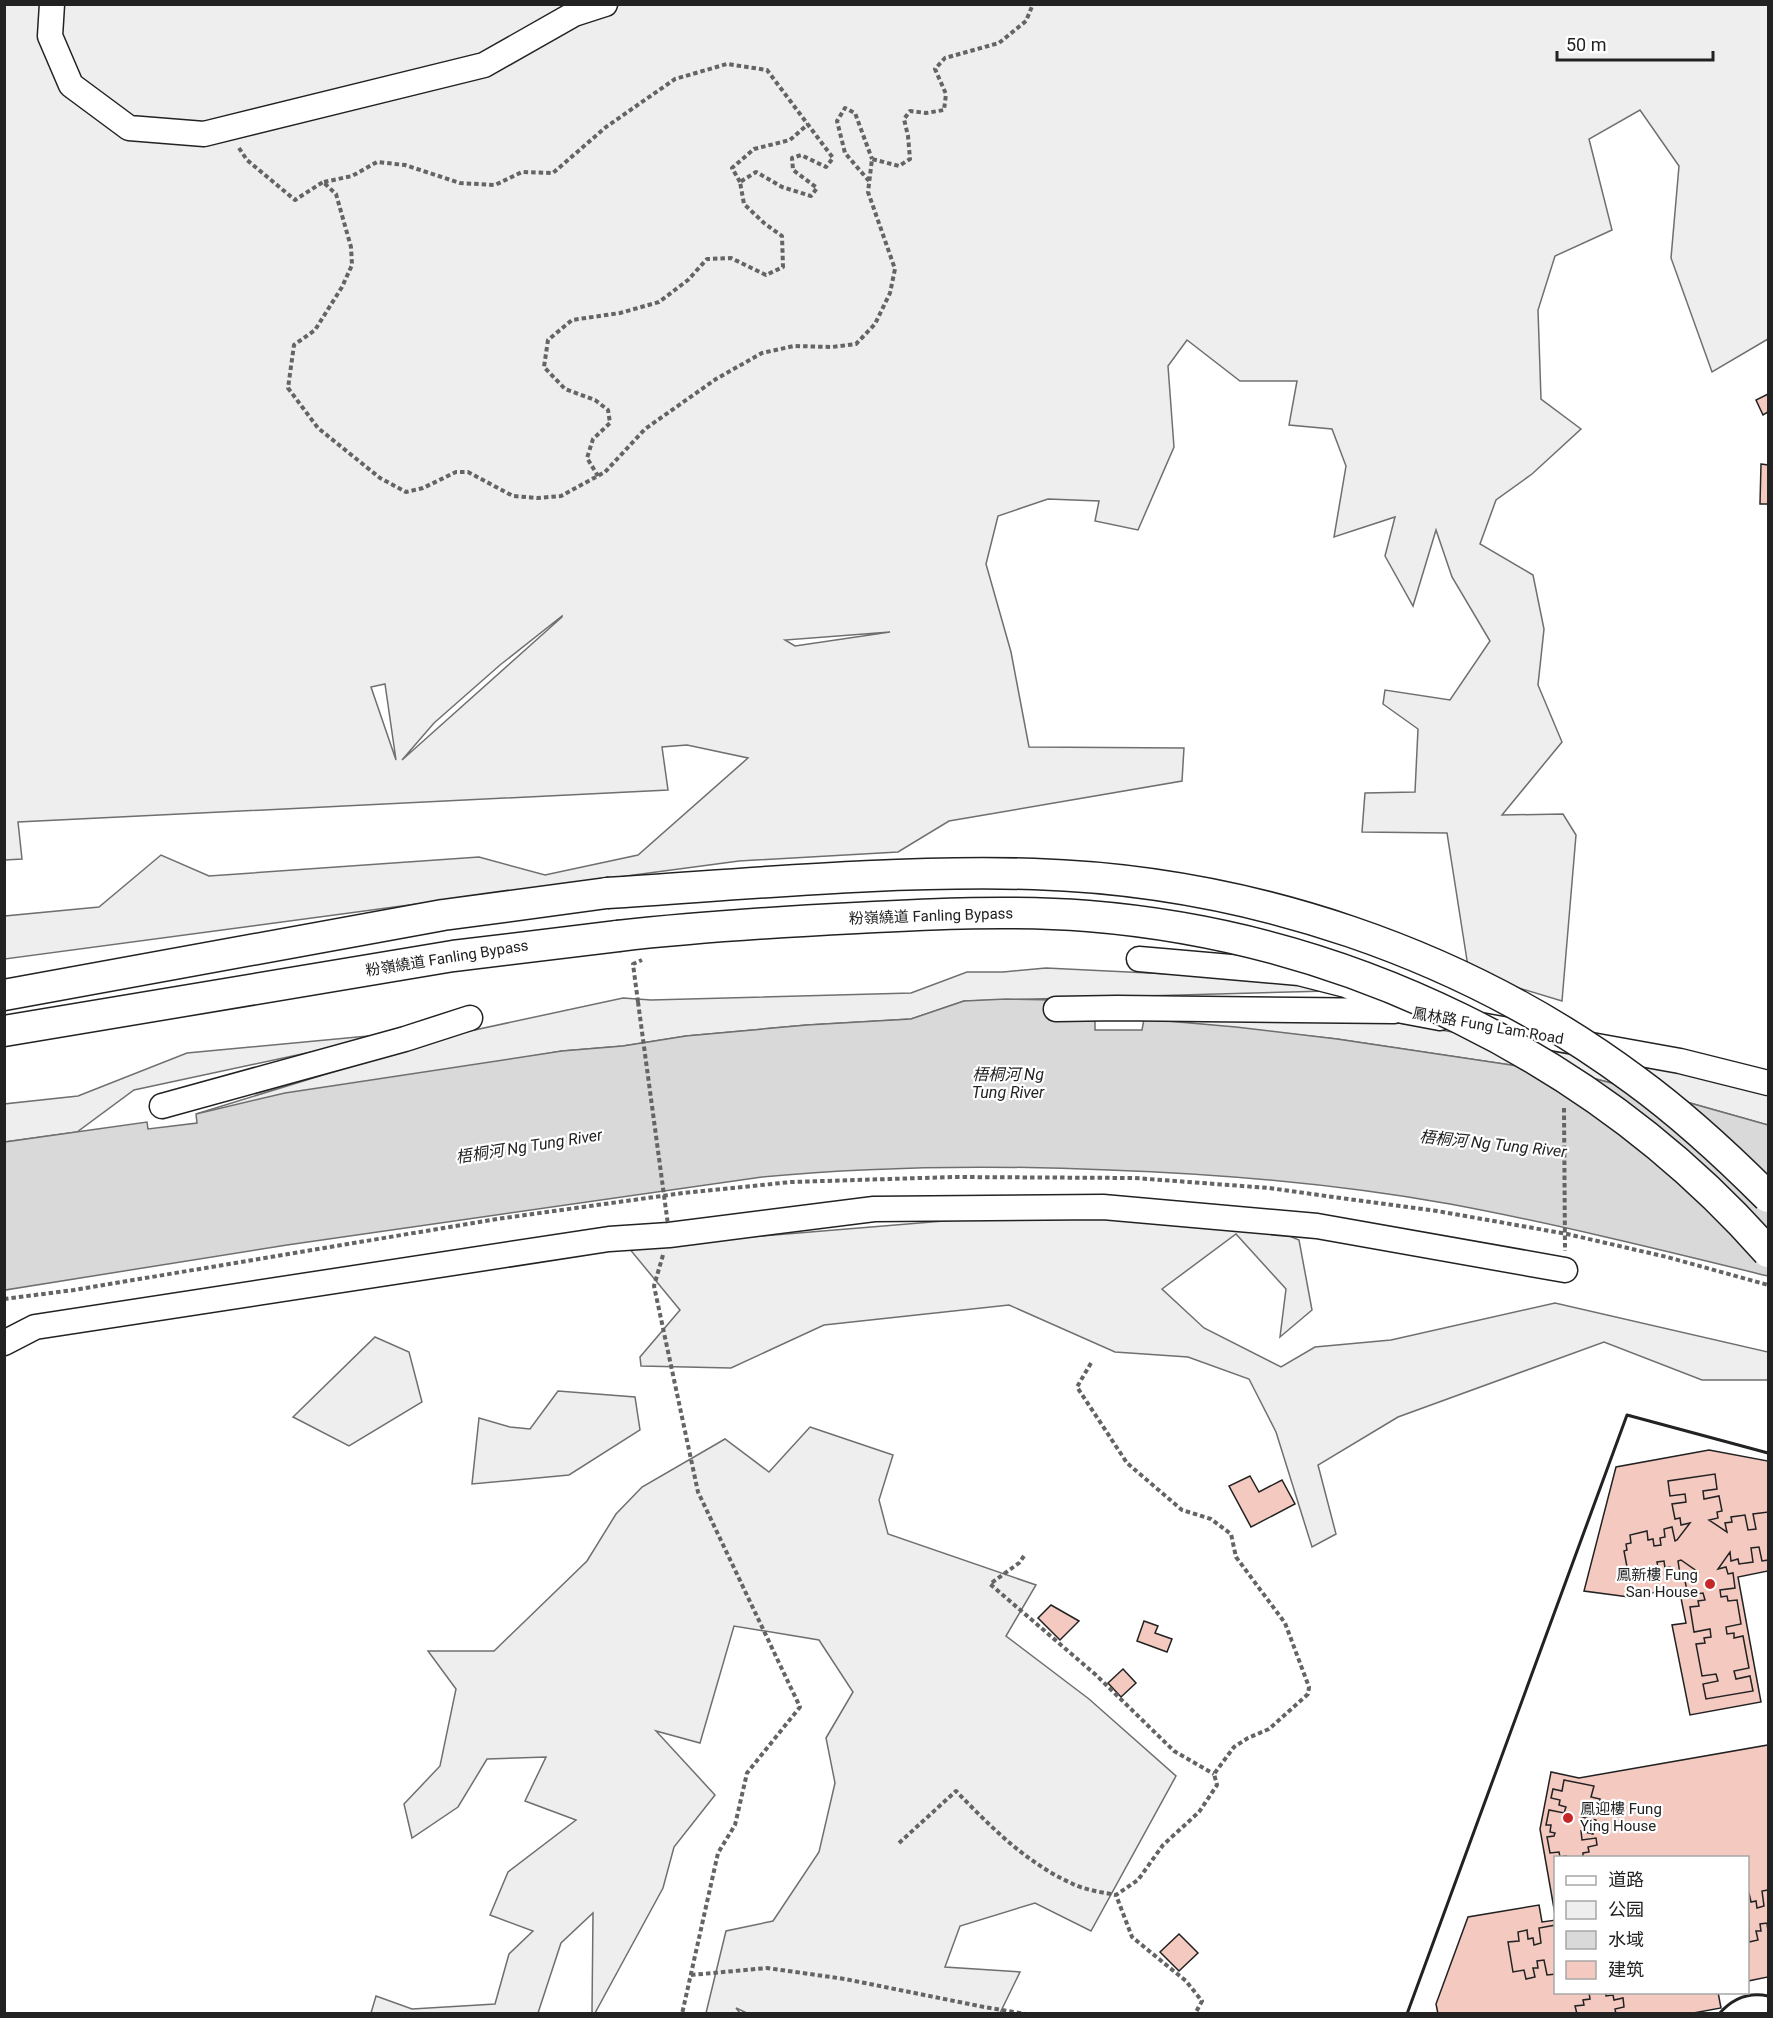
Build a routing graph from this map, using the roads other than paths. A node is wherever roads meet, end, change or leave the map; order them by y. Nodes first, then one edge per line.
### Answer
1 (52, 4) edge
2 (605, 4) edge
3 (1139, 959) dead end
4 (4, 995) edge
5 (1056, 1010) dead end
6 (1403, 1011) junction
7 (470, 1018) dead end
8 (4, 1031) edge
9 (1768, 1083) edge
10 (162, 1106) dead end
11 (1768, 1197) edge
12 (1768, 1252) edge
13 (1565, 1261) road end
14 (4, 1343) edge

1 - 2 lane
3 - 6 lane, 鳳林路 Fung Lam Road
4 - 11 main road, bridge
5 - 6 lane
6 - 9 lane, 鳳林路 Fung Lam Road
7 - 10 lane
8 - 12 main road, 粉嶺繞道 Fanling Bypass, bridge
13 - 14 lane

